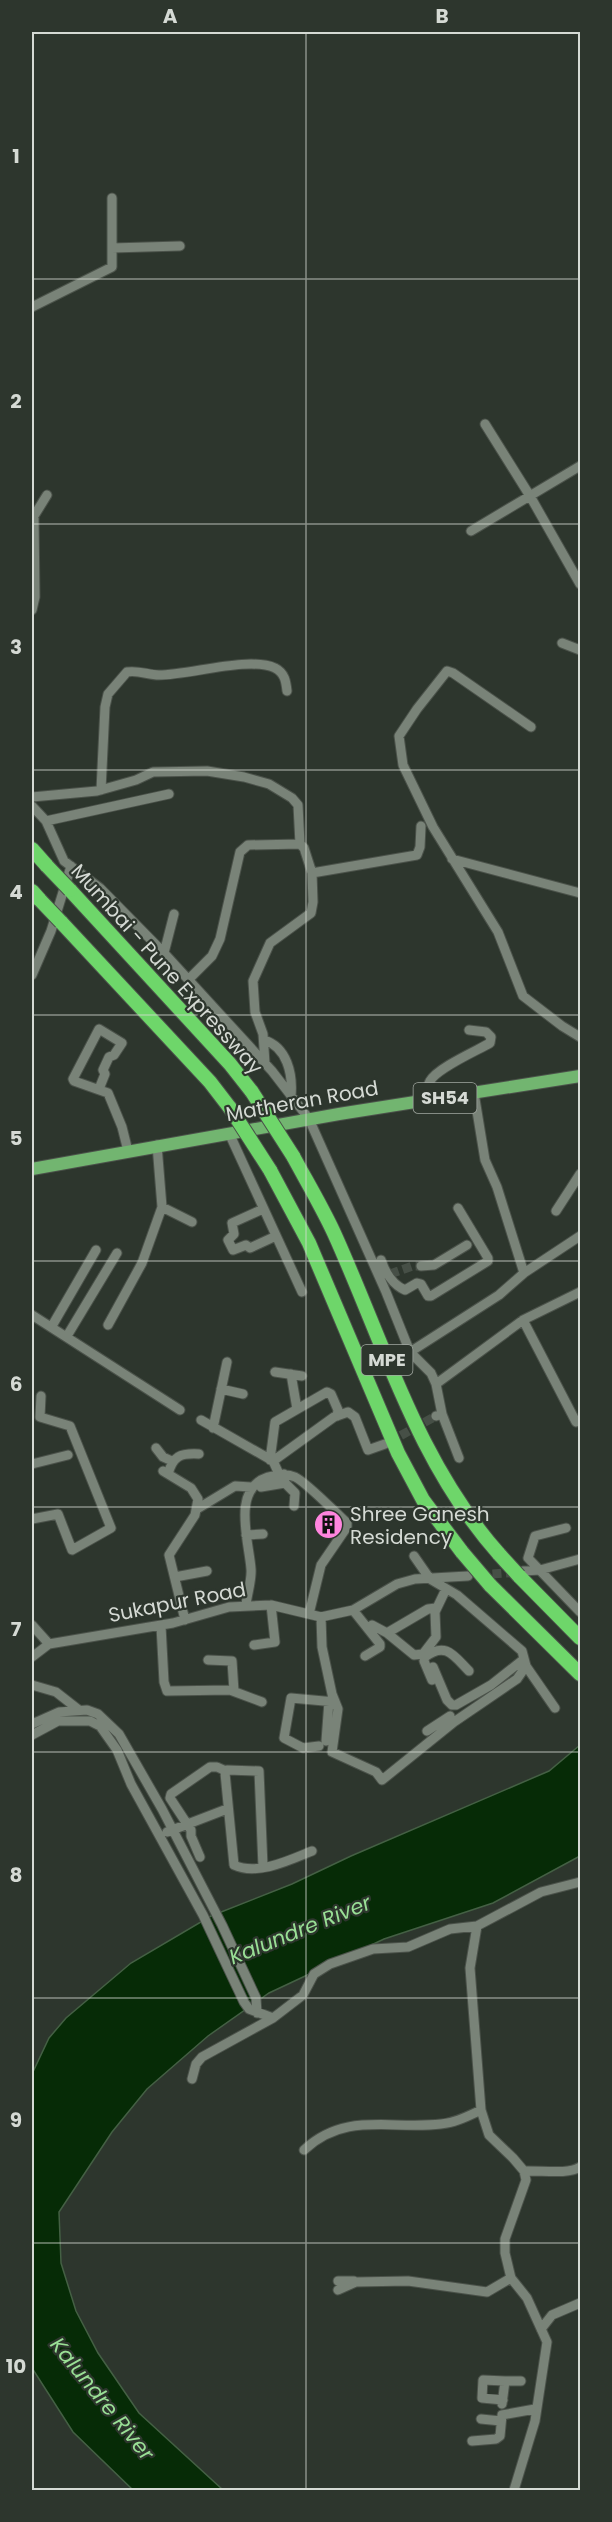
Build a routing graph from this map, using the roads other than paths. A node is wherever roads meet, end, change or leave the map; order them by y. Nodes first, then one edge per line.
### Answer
1 (112, 198) dead end
2 (180, 246) dead end
3 (112, 248) junction
4 (32, 306) edge
5 (485, 424) dead end
6 (580, 466) edge
7 (47, 495) dead end
8 (530, 496) junction
9 (471, 531) dead end
10 (580, 584) edge
11 (32, 609) edge
12 (562, 644) dead end
13 (580, 650) edge
14 (287, 692) dead end
15 (531, 727) dead end
16 (101, 790) junction
17 (169, 794) dead end
18 (32, 797) edge
19 (32, 806) edge
20 (46, 821) junction
21 (421, 826) dead end
22 (300, 844) junction
23 (32, 849) edge
24 (453, 859) junction
25 (71, 866) junction
26 (312, 873) junction
27 (580, 893) edge
28 (36, 896) edge
29 (174, 914) dead end
30 (164, 953) junction
31 (32, 975) edge
32 (189, 979) junction
33 (469, 1030) dead end
34 (580, 1037) edge
35 (264, 1040) junction
36 (265, 1064) junction
37 (580, 1076) edge
38 (99, 1089) junction
39 (474, 1093) junction
40 (291, 1096) junction
41 (428, 1100) junction
42 (309, 1119) junction
43 (229, 1133) junction
44 (157, 1145) junction
45 (128, 1151) junction
46 (32, 1169) edge
47 (580, 1174) edge
48 (162, 1207) junction
49 (263, 1209) junction
50 (458, 1209) dead end
51 (556, 1211) dead end
52 (148, 1217) dead end
53 (159, 1217) junction
54 (192, 1222) dead end
55 (579, 1233) edge
56 (276, 1236) junction
57 (467, 1245) dead end
58 (96, 1250) dead end
59 (117, 1254) dead end
60 (381, 1260) dead end
61 (421, 1266) tunnel mouth
62 (524, 1273) junction
63 (386, 1276) junction
64 (302, 1292) dead end
65 (580, 1292) edge
66 (32, 1315) edge
67 (523, 1320) junction
68 (108, 1325) dead end
69 (52, 1326) junction
70 (67, 1336) junction
71 (410, 1352) junction
72 (227, 1362) dead end
73 (275, 1372) dead end
74 (291, 1374) junction
75 (302, 1376) dead end
76 (436, 1384) junction
77 (221, 1389) junction
78 (243, 1394) dead end
79 (41, 1396) dead end
80 (297, 1409) junction
81 (180, 1410) dead end
82 (337, 1416) junction
83 (201, 1420) dead end
84 (580, 1420) edge
85 (213, 1428) junction
86 (385, 1444) tunnel mouth
87 (156, 1448) dead end
88 (199, 1454) dead end
89 (68, 1455) dead end
90 (459, 1458) dead end
91 (271, 1460) junction
92 (172, 1461) junction
93 (32, 1464) edge
94 (283, 1477) junction
95 (255, 1490) junction
96 (294, 1506) dead end
97 (197, 1509) junction
98 (32, 1519) edge
99 (566, 1528) dead end
100 (263, 1534) dead end
101 (250, 1543) junction
102 (414, 1556) dead end
103 (580, 1559) edge
104 (255, 1561) dead end
105 (540, 1570) junction
106 (207, 1571) dead end
107 (521, 1574) junction
108 (468, 1576) tunnel mouth
109 (175, 1577) junction
110 (430, 1579) junction
111 (446, 1588) junction
112 (246, 1605) junction
113 (271, 1605) junction
114 (436, 1608) junction
115 (353, 1610) junction
116 (580, 1612) edge
117 (309, 1614) junction
118 (185, 1620) junction
119 (318, 1622) junction
120 (372, 1625) dead end
121 (161, 1626) junction
122 (33, 1629) edge
123 (387, 1633) junction
124 (580, 1638) edge
125 (49, 1644) junction
126 (254, 1645) dead end
127 (365, 1656) dead end
128 (32, 1657) edge
129 (208, 1660) dead end
130 (525, 1663) junction
131 (433, 1667) dead end
132 (469, 1671) dead end
133 (580, 1674) edge
134 (32, 1685) edge
135 (234, 1691) junction
136 (332, 1701) junction
137 (262, 1702) dead end
138 (555, 1708) dead end
139 (79, 1710) junction
140 (452, 1719) junction
141 (32, 1724) edge
142 (427, 1731) dead end
143 (32, 1735) edge
144 (226, 1771) junction
145 (227, 1809) junction
146 (189, 1824) junction
147 (173, 1830) junction
148 (159, 1835) junction
149 (312, 1851) dead end
150 (200, 1857) dead end
151 (263, 1867) junction
152 (580, 1882) edge
153 (477, 1926) junction
154 (255, 2009) junction
155 (273, 2018) junction
156 (192, 2079) dead end
157 (481, 2110) junction
158 (304, 2150) dead end
159 (580, 2168) edge
160 (524, 2171) junction
161 (511, 2278) junction
162 (338, 2286) dead end
163 (580, 2303) edge
164 (541, 2329) junction
165 (505, 2381) junction
166 (521, 2381) dead end
167 (502, 2400) junction
168 (535, 2409) junction
169 (502, 2418) junction
170 (481, 2419) dead end
171 (472, 2441) dead end
172 (514, 2490) edge

1 - 3 street
2 - 3 street
3 - 4 street
5 - 8 street
6 - 8 street
7 - 11 street
8 - 9 street
8 - 10 street
12 - 13 street
14 - 16 street
15 - 24 street
16 - 18 street
16 - 22 street
17 - 20 street
19 - 20 street
20 - 25 street
21 - 26 street
22 - 26 street
22 - 32 street
23 - 107 highway, Mumbai - Pune Expressway / MPE, bridge
24 - 27 street
24 - 34 street
25 - 30 street
25 - 31 street
26 - 35 street
28 - 133 highway, MPE, bridge
29 - 30 street
30 - 32 street
32 - 36 street
33 - 41 street
35 - 36 street
35 - 40 street
36 - 40 street
37 - 39 main road, Matheran Road / SH54
38 - 38 street
38 - 45 street
39 - 41 main road, Matheran Road / SH54
39 - 62 street
40 - 42 street
41 - 42 main road, Matheran Road / SH54
42 - 43 main road, Matheran Road / SH54
42 - 63 street
43 - 44 main road, Matheran Road / SH54
43 - 49 street
44 - 45 main road, Matheran Road / SH54
44 - 48 street
45 - 46 main road, Matheran Road / SH54
47 - 51 street
48 - 53 street
48 - 54 street
49 - 56 street
49 - 56 street
50 - 63 street
52 - 53 street
53 - 68 street
55 - 62 street
56 - 64 street
57 - 61 street
58 - 69 street
59 - 70 street
60 - 63 street
62 - 71 street
63 - 71 street
65 - 67 street
66 - 69 street
67 - 76 street
67 - 84 street
69 - 70 street
70 - 81 street
71 - 76 street
72 - 77 street
73 - 74 street
74 - 75 street
74 - 80 street
76 - 90 street
77 - 78 street
77 - 85 street
79 - 98 street
80 - 82 street
80 - 91 street
82 - 86 street
82 - 91 street
83 - 85 street
85 - 91 street
87 - 92 street
88 - 92 street
89 - 93 street
91 - 94 street
92 - 97 street
94 - 95 street
94 - 96 street
94 - 117 street
95 - 97 street
95 - 101 street
97 - 109 street
99 - 105 street
100 - 101 street
101 - 104 street
101 - 112 street
102 - 110 street
103 - 105 street
105 - 107 street
105 - 116 street
106 - 109 street
107 - 124 highway, Mumbai - Pune Expressway / MPE
108 - 110 street, Sukapur Road
109 - 118 street
110 - 111 street
110 - 115 street, Sukapur Road
111 - 114 street
111 - 130 street
112 - 113 street, Sukapur Road
112 - 118 street, Sukapur Road
113 - 117 street, Sukapur Road
113 - 126 street
114 - 123 street
114 - 123 street
115 - 119 street, Sukapur Road
115 - 127 street
117 - 119 street, Sukapur Road
118 - 121 street, Sukapur Road
119 - 136 street
120 - 123 street
121 - 125 street, Sukapur Road
121 - 135 street
122 - 125 street
125 - 128 street, Sukapur Road
129 - 135 street
130 - 131 street
130 - 138 street
130 - 140 street
132 - 140 street
134 - 139 street
135 - 137 street
136 - 136 street
136 - 140 street
139 - 141 street
139 - 147 street
140 - 142 street
143 - 148 street
144 - 145 street
144 - 146 street
144 - 151 street
145 - 146 street
145 - 151 street
146 - 147 street
146 - 150 street
147 - 148 street
147 - 154 street
148 - 154 street
149 - 151 street
152 - 153 street
153 - 155 street
153 - 157 street
154 - 155 street
155 - 156 street
157 - 158 street
157 - 160 street
159 - 160 street
160 - 161 street
161 - 162 street
161 - 164 street
163 - 164 street
164 - 168 street
165 - 166 street
165 - 167 street
165 - 167 street
167 - 169 street
168 - 169 street
168 - 172 street
169 - 170 street
169 - 171 street

